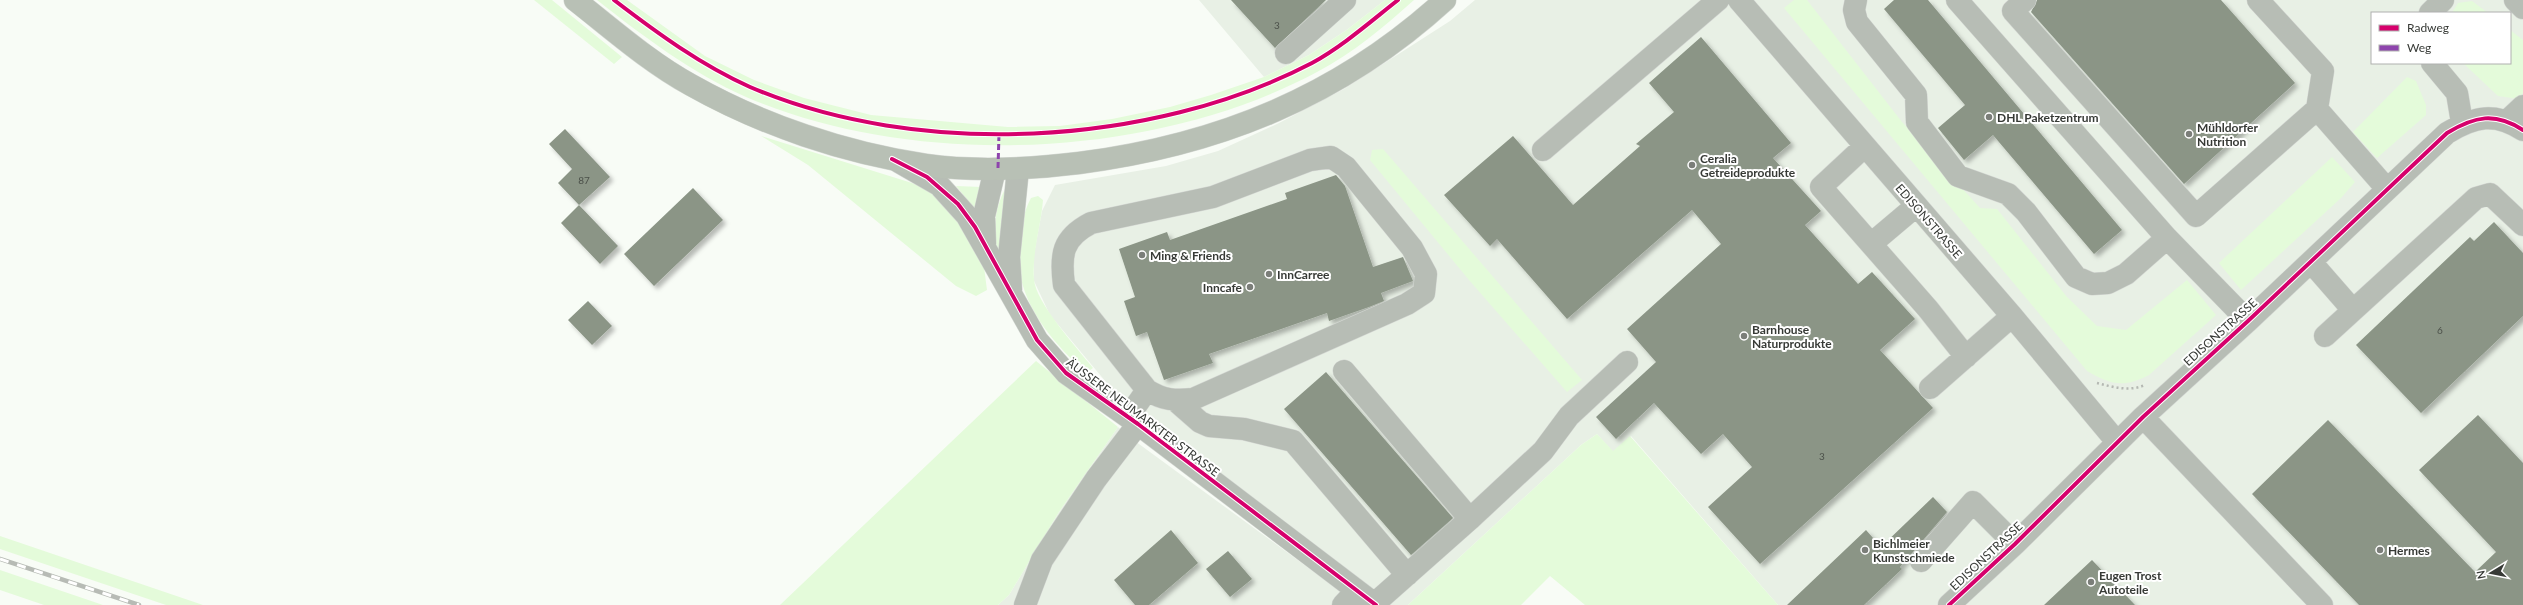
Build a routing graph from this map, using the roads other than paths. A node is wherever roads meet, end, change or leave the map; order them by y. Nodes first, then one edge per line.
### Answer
1 (575, 0) edge
2 (1445, 0) edge
3 (1718, 0) edge
4 (1739, 0) edge
5 (1856, 0) edge
6 (1957, 0) edge
7 (2024, 0) edge
8 (2258, 0) edge
9 (2443, 0) edge
10 (2515, 0) edge
11 (1343, 1) edge
12 (2523, 8) edge
13 (2431, 12) edge
14 (1286, 53) dead end
15 (2433, 64) edge
16 (2317, 110) junction
17 (2518, 118) edge
18 (2462, 123) junction
19 (1864, 147) junction
20 (1543, 150) dead end
21 (892, 159) junction
22 (995, 168) junction
23 (1018, 169) junction
24 (2387, 190) junction
25 (1916, 206) junction
26 (2523, 225) edge
27 (2167, 238) junction
28 (1871, 244) junction
29 (985, 247) junction
30 (2310, 262) junction
31 (1012, 293) junction
32 (2352, 309) junction
33 (2012, 316) junction
34 (2248, 321) junction
35 (2325, 336) dead end
36 (1966, 357) junction
37 (1627, 362) dead end
38 (1344, 371) dead end
39 (1930, 388) dead end
40 (1147, 390) junction
41 (1176, 401) junction
42 (2142, 417) junction
43 (1133, 420) junction
44 (2117, 442) junction
45 (1470, 519) junction
46 (2015, 544) junction
47 (1921, 562) dead end
48 (1407, 575) junction
49 (1350, 598) edge
50 (1375, 604) edge
51 (1025, 605) edge
52 (1949, 605) edge
53 (2322, 605) edge

1 - 21 main road, ÄUSSERE NEUMARKTER STRASSE
2 - 23 main road
3 - 20 street
4 - 19 street, EDISONSTRASSE
5 - 27 street
6 - 27 street
7 - 16 street
8 - 16 street
9 - 13 street
10 - 12 street
11 - 14 street
15 - 18 street
16 - 24 street
17 - 18 street, EDISONSTRASSE
18 - 24 street, EDISONSTRASSE
19 - 25 street, EDISONSTRASSE
19 - 28 street
21 - 22 main road, ÄUSSERE NEUMARKTER STRASSE
21 - 29 street, ÄUSSERE NEUMARKTER STRASSE
22 - 23 main road, ÄUSSERE NEUMARKTER STRASSE
22 - 29 street, ÄUSSERE NEUMARKTER STRASSE
23 - 31 street, ÄUSSERE NEUMARKTER STRASSE
24 - 30 street, EDISONSTRASSE
25 - 28 street
25 - 33 street, EDISONSTRASSE
26 - 32 street
27 - 34 street
28 - 36 street
29 - 31 street, ÄUSSERE NEUMARKTER STRASSE
30 - 32 street
30 - 34 street, EDISONSTRASSE
31 - 43 street, ÄUSSERE NEUMARKTER STRASSE
32 - 35 street
33 - 36 street
33 - 44 street, EDISONSTRASSE
34 - 42 street, EDISONSTRASSE
36 - 39 street
37 - 45 street
38 - 45 street
40 - 41 street
40 - 41 street
40 - 43 street
41 - 48 street
42 - 44 street, EDISONSTRASSE
42 - 53 street
43 - 49 street, ÄUSSERE NEUMARKTER STRASSE
43 - 51 street
44 - 46 street, EDISONSTRASSE
45 - 48 street
46 - 47 street
46 - 52 street, EDISONSTRASSE
48 - 50 street
49 - 50 street, ÄUSSERE NEUMARKTER STRASSE

